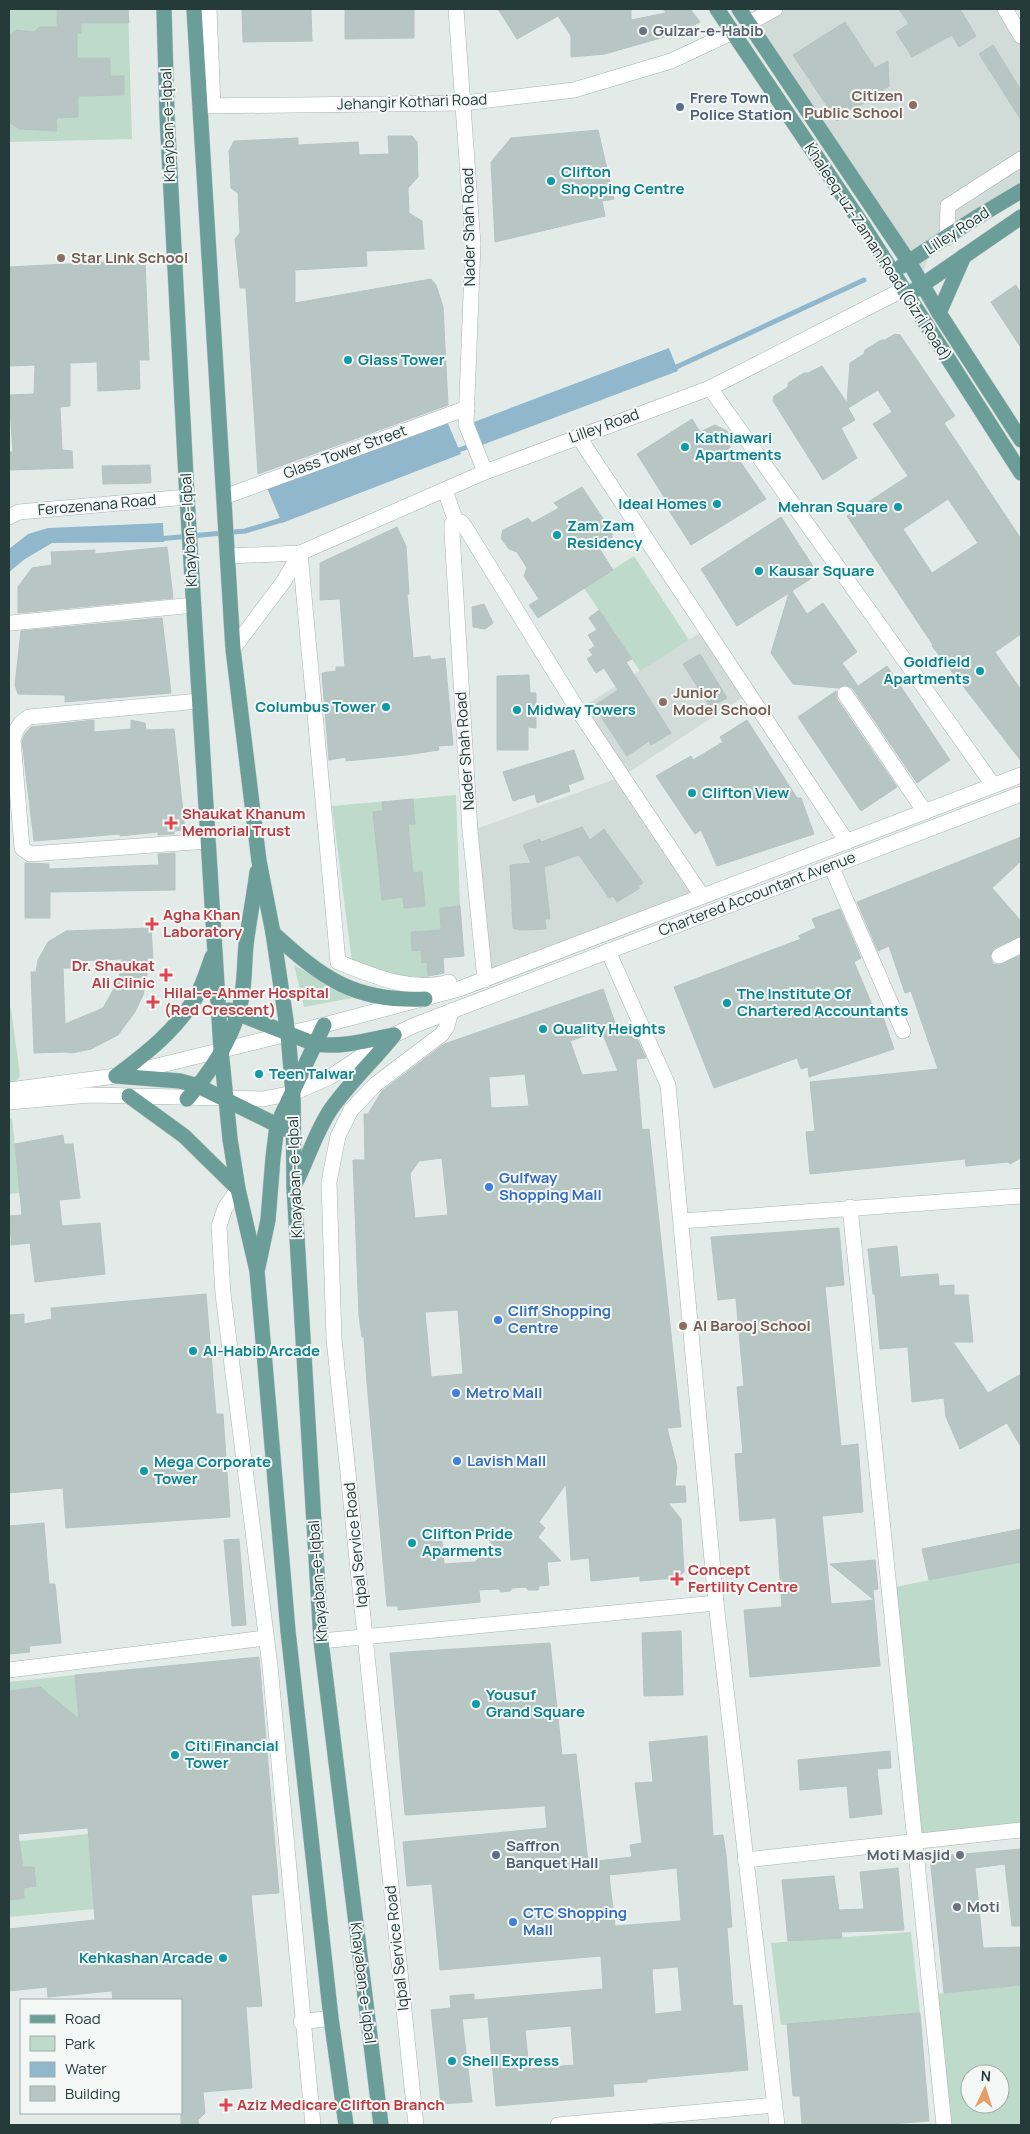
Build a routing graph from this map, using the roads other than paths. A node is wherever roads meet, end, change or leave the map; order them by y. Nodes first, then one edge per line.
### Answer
1 (164, 9) edge
2 (194, 9) edge
3 (209, 9) edge
4 (456, 9) edge
5 (716, 9) edge
6 (739, 9) edge
7 (775, 9) edge
8 (1005, 9) edge
9 (749, 23) junction
10 (733, 32) junction
11 (1021, 36) edge
12 (464, 103) junction
13 (206, 105) junction
14 (1021, 158) edge
15 (1021, 191) edge
16 (1021, 217) edge
17 (947, 238) junction
18 (965, 255) junction
19 (909, 262) junction
20 (893, 272) junction
21 (922, 286) junction
22 (905, 292) junction
23 (939, 313) junction
24 (710, 388) junction
25 (467, 408) junction
26 (578, 436) junction
27 (1021, 440) edge
28 (485, 472) junction
29 (1021, 472) edge
30 (445, 490) junction
31 (187, 497) junction
32 (224, 497) junction
33 (9, 517) edge
34 (456, 522) junction
35 (300, 553) junction
36 (228, 556) junction
37 (194, 605) junction
38 (11, 623) dead end
39 (233, 649) junction
40 (845, 694) dead end
41 (200, 701) junction
42 (1021, 775) edge
43 (993, 785) junction
44 (1021, 794) edge
45 (925, 812) junction
46 (208, 841) junction
47 (847, 842) junction
48 (259, 861) junction
49 (831, 866) junction
50 (702, 896) junction
51 (273, 933) junction
52 (1021, 945) edge
53 (214, 950) junction
54 (608, 951) junction
55 (999, 956) dead end
56 (338, 962) junction
57 (484, 976) junction
58 (342, 985) junction
59 (425, 999) junction
60 (218, 1004) junction
61 (451, 1011) junction
62 (238, 1014) junction
63 (324, 1025) junction
64 (903, 1031) dead end
65 (288, 1034) junction
66 (394, 1035) junction
67 (314, 1044) junction
68 (221, 1050) junction
69 (116, 1076) junction
70 (198, 1086) junction
71 (9, 1090) edge
72 (293, 1093) junction
73 (130, 1096) junction
74 (187, 1099) junction
75 (226, 1100) junction
76 (9, 1102) edge
77 (278, 1125) junction
78 (293, 1134) junction
79 (294, 1187) junction
80 (238, 1189) junction
81 (1021, 1196) edge
82 (850, 1207) junction
83 (681, 1221) junction
84 (257, 1271) junction
85 (716, 1603) junction
86 (365, 1637) junction
87 (265, 1638) junction
88 (321, 1641) junction
89 (9, 1670) edge
90 (1021, 1830) edge
91 (916, 1840) junction
92 (745, 1860) junction
93 (331, 2018) junction
94 (302, 2022) junction
95 (343, 2096) junction
96 (775, 2105) junction
97 (313, 2125) edge
98 (337, 2125) edge
99 (346, 2125) edge
100 (381, 2125) edge
101 (416, 2125) edge
102 (558, 2125) edge
103 (777, 2125) edge
104 (944, 2125) edge

1 - 31 main road, Khayban-e-Iqbal
2 - 13 main road, Khayban-e-Iqbal
3 - 13 street
4 - 12 street, Nader Shah Road
5 - 10 main road, Khaleeq-uz-Zaman Road (Gizri Road)
6 - 9 main road, Khaleeq-uz-Zaman Road (Gizri Road)
7 - 9 street
8 - 11 street
9 - 19 main road, Khaleeq-uz-Zaman Road (Gizri Road)
10 - 12 street, Jehangir Kothari Road
10 - 20 main road, Khaleeq-uz-Zaman Road (Gizri Road)
12 - 13 street, Jehangir Kothari Road
12 - 25 street, Nader Shah Road
13 - 32 main road, Khayban-e-Iqbal
14 - 17 street
15 - 17 main road, Lilley Road
16 - 18 main road
17 - 19 main road, Lilley Road
18 - 21 main road
18 - 23 main road
19 - 20 main road, Lilley Road
19 - 21 main road, Khaleeq-uz-Zaman Road (Gizri Road)
20 - 22 main road, Khaleeq-uz-Zaman Road (Gizri Road)
21 - 22 main road
21 - 23 main road, Khaleeq-uz-Zaman Road (Gizri Road)
22 - 24 street, Lilley Road
22 - 29 main road, Khaleeq-uz-Zaman Road (Gizri Road)
23 - 27 main road, Khaleeq-uz-Zaman Road (Gizri Road)
24 - 26 street, Lilley Road
24 - 43 street
25 - 28 street, Nader Shah Road
25 - 32 street, Glass Tower Street
26 - 28 street, Lilley Road
26 - 47 street
28 - 30 street, Lilley Road
30 - 34 street
30 - 35 street, Lilley Road
31 - 33 street, Ferozenana Road
31 - 37 main road, Khayban-e-Iqbal
32 - 36 main road, Khayban-e-Iqbal
34 - 50 street
34 - 57 street, Nader Shah Road
35 - 36 street, Lilley Road
35 - 39 street
35 - 56 street
36 - 39 main road, Khayban-e-Iqbal
37 - 38 street
37 - 41 main road, Khayban-e-Iqbal
39 - 48 main road, Khayban-e-Iqbal
40 - 45 street
41 - 46 main road, Khayban-e-Iqbal
41 - 46 street
42 - 43 street, Chartered Accountant Avenue
43 - 45 street, Chartered Accountant Avenue
44 - 49 street, Chartered Accountant Avenue
45 - 47 street, Chartered Accountant Avenue
46 - 53 main road, Khayban-e-Iqbal
47 - 50 street, Chartered Accountant Avenue
48 - 51 main road, Khayban-e-Iqbal
48 - 62 main road
49 - 54 street, Chartered Accountant Avenue
49 - 64 street
50 - 57 street, Chartered Accountant Avenue
51 - 58 main road
51 - 65 main road, Khayban-e-Iqbal
52 - 55 street
53 - 60 main road, Khayban-e-Iqbal
53 - 69 main road
54 - 61 street, Chartered Accountant Avenue
54 - 83 street
56 - 57 street
56 - 58 street
57 - 59 street
58 - 59 main road
59 - 63 street
60 - 62 main road
60 - 68 main road, Khayban-e-Iqbal
61 - 66 street, Chartered Accountant Avenue
61 - 86 street, Iqbal Service Road
62 - 65 main road
62 - 68 main road
63 - 65 street
63 - 67 main road
65 - 67 main road
65 - 68 street
65 - 72 main road, Khayaban-e-Iqbal
66 - 67 main road
66 - 72 street, Chartered Accountant Avenue
66 - 79 main road
67 - 72 main road
68 - 69 street
68 - 70 main road
68 - 75 main road
69 - 70 main road
69 - 71 street
70 - 74 main road
70 - 75 main road
72 - 75 street, Chartered Accountant Avenue
72 - 77 main road
72 - 78 main road, Khayaban-e-Iqbal
73 - 74 street, Chartered Accountant Avenue
73 - 76 street, Chartered Accountant Avenue
73 - 80 main road
74 - 75 street, Chartered Accountant Avenue
75 - 77 main road
75 - 80 main road
77 - 78 main road
77 - 84 main road
78 - 79 main road, Khayaban-e-Iqbal
79 - 88 main road, Khayaban-e-Iqbal
80 - 84 main road
80 - 87 street
81 - 82 street
82 - 83 street
82 - 91 street
83 - 85 street
84 - 93 main road
85 - 86 street
85 - 92 street
86 - 88 street
86 - 101 street, Iqbal Service Road
87 - 89 street
87 - 94 street
88 - 100 main road, Khayaban-e-Iqbal
90 - 91 street
91 - 92 street
91 - 104 street
92 - 96 street
93 - 94 street
93 - 95 main road
94 - 97 street
95 - 98 main road
95 - 99 main road
96 - 102 street
96 - 103 street

